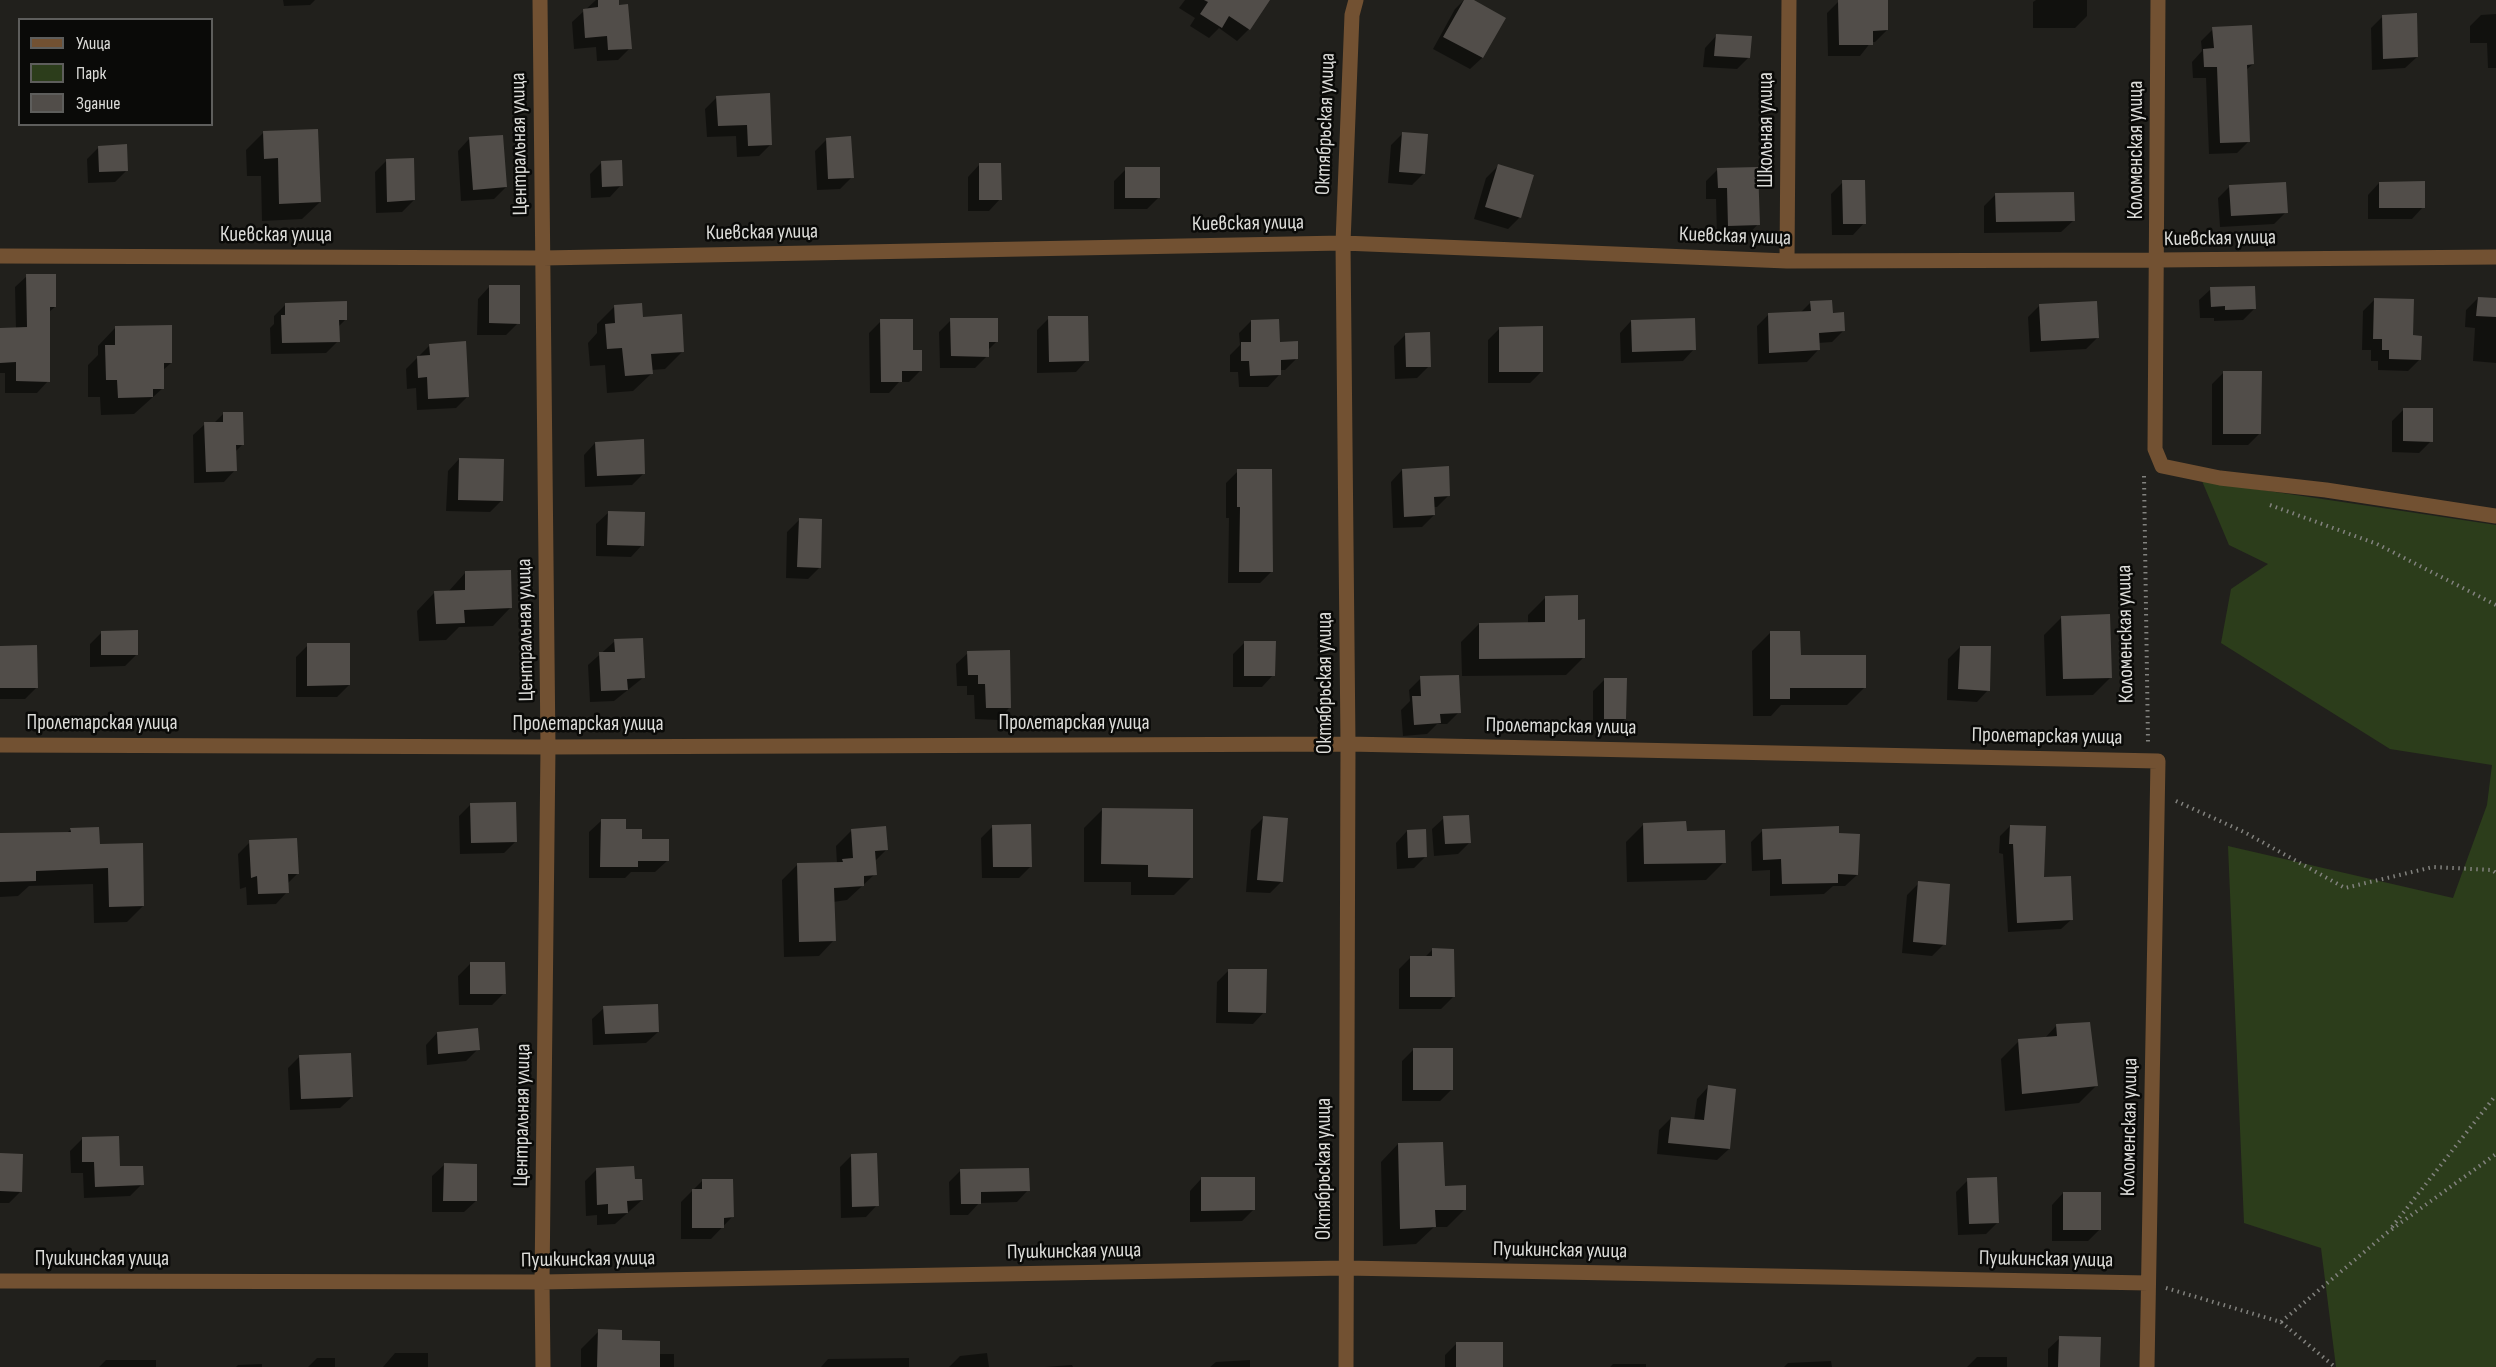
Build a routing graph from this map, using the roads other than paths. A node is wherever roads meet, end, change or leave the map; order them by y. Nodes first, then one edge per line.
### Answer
1 (540, 0) edge
2 (1356, 0) edge
3 (1789, 0) edge
4 (2158, 0) edge
5 (1343, 243) junction
6 (0, 256) edge
7 (2496, 257) edge
8 (543, 258) junction
9 (1787, 261) junction
10 (2158, 261) junction
11 (2496, 516) edge
12 (1348, 744) junction
13 (0, 745) edge
14 (548, 747) junction
15 (2148, 761) joint
16 (1345, 1268) junction
17 (0, 1281) edge
18 (542, 1282) junction
19 (2148, 1283) junction
20 (543, 1367) edge
21 (1346, 1367) edge
22 (2147, 1367) edge

1 - 8 street, Центральная улица
2 - 5 street, Октябрьская улица
3 - 9 street, Школьная улица
4 - 10 street, Коломенская улица
5 - 8 street, Киевская улица
5 - 9 street, Киевская улица
5 - 12 street, Октябрьская улица
6 - 8 street, Киевская улица
7 - 10 street, Киевская улица
8 - 14 street, Центральная улица
9 - 10 street, Киевская улица
10 - 11 street, Коломенская улица
12 - 14 street, Пролетарская улица
12 - 15 street, Пролетарская улица
12 - 16 street, Октябрьская улица
13 - 14 street, Пролетарская улица
14 - 18 street, Центральная улица
15 - 19 street, Коломенская улица
16 - 18 street, Пушкинская улица
16 - 19 street, Пушкинская улица
16 - 21 street, Октябрьская улица
17 - 18 street, Пушкинская улица
18 - 20 street, Центральная улица
19 - 22 street, Коломенская улица

